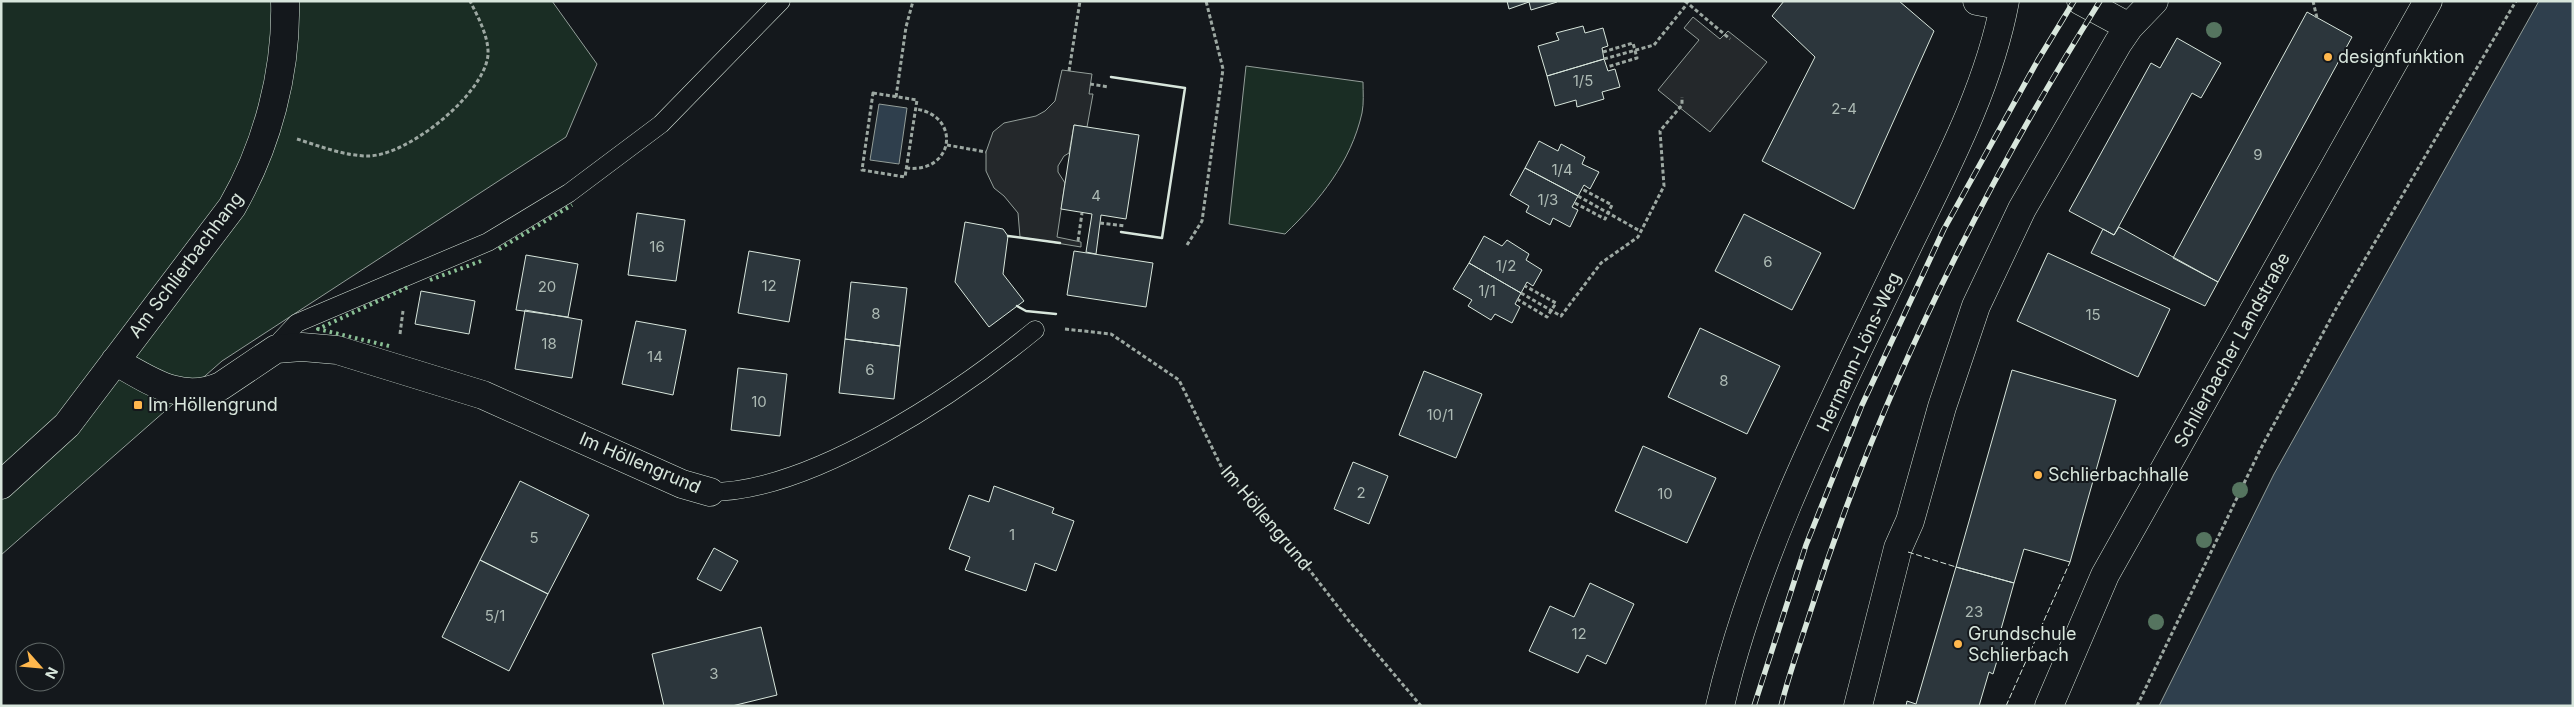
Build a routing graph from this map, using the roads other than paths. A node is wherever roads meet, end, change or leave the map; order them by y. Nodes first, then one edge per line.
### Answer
1 (285, 1) edge
2 (781, 1) edge
3 (1977, 1) edge
4 (2004, 1) edge
5 (2081, 1) edge
6 (2154, 1) edge
7 (2428, 1) edge
8 (2128, 27) junction
9 (1035, 330) dead end
10 (276, 350) junction
11 (115, 361) junction
12 (1, 485) edge
13 (710, 492) joint
14 (1720, 706) edge
15 (1858, 706) edge
16 (2049, 706) edge

1 - 11 street, Am Schlierbachhang
2 - 10 lane, Im Höllengrund
3 - 4 street
4 - 14 street, Hermann-Löns-Weg
5 - 8 street
6 - 8 street
7 - 16 street, Schlierbacher Landstraße
8 - 15 street
9 - 13 lane, Im Höllengrund
10 - 11 street, Im Höllengrund
10 - 13 street, Im Höllengrund
11 - 12 street, Am Schlierbachhang

